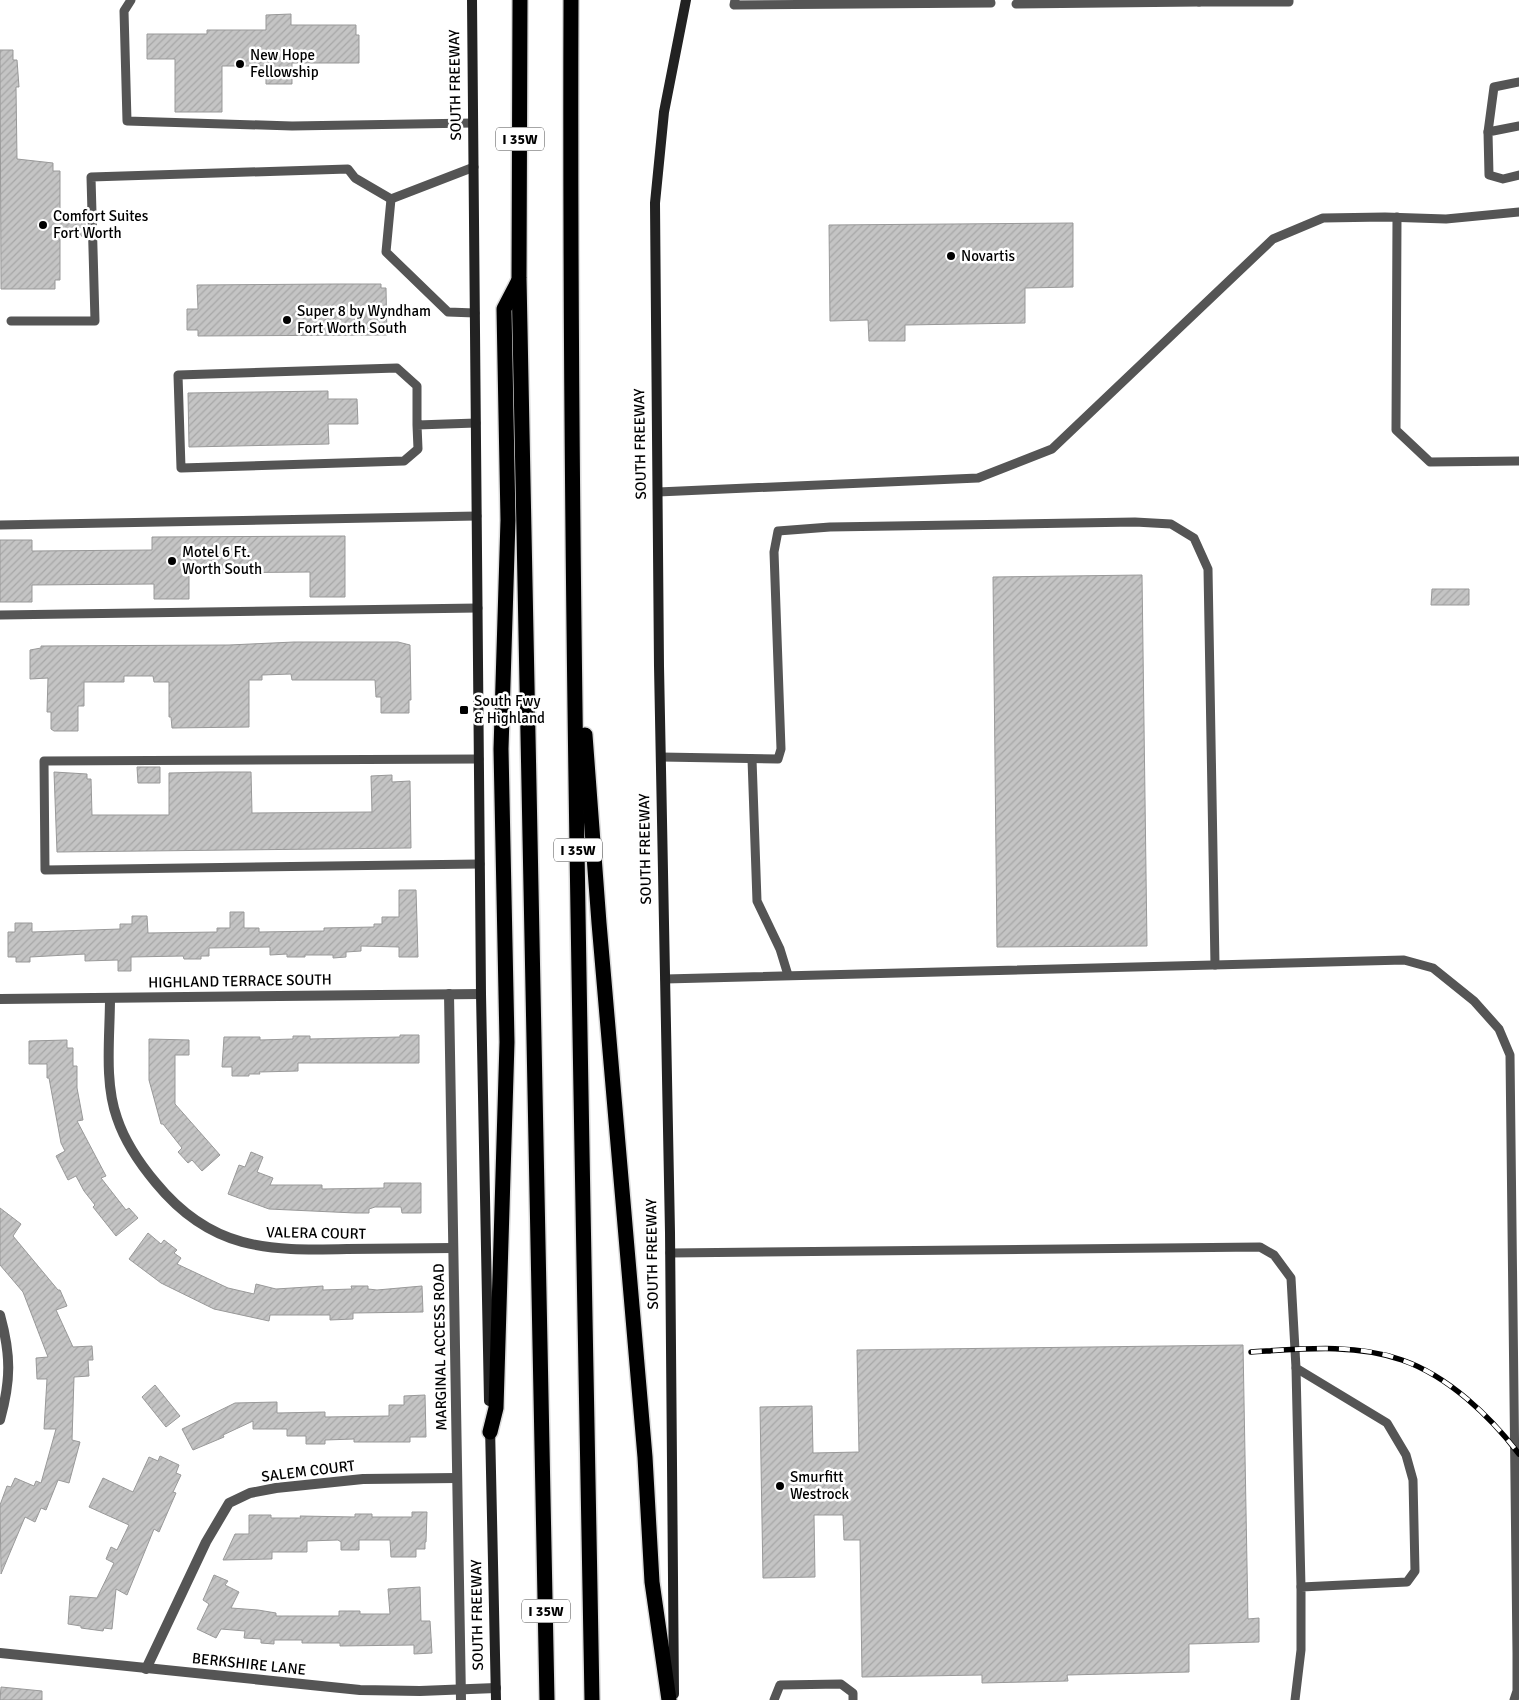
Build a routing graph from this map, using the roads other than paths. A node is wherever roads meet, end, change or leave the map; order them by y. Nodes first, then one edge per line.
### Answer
1 (131, 0) edge
2 (472, 0) edge
3 (520, 0) edge
4 (571, 0) edge
5 (686, 0) edge
6 (735, 0) edge
7 (990, 0) edge
8 (1289, 0) edge
9 (1199, 1) edge
10 (1243, 1) edge
11 (1016, 4) dead end
12 (1519, 82) edge
13 (473, 122) junction
14 (1519, 126) edge
15 (1488, 132) junction
16 (474, 167) junction
17 (1519, 175) edge
18 (391, 199) junction
19 (1519, 212) edge
20 (1397, 217) junction
21 (519, 278) junction
22 (475, 313) junction
23 (11, 321) dead end
24 (476, 423) junction
25 (417, 425) junction
26 (1519, 461) edge
27 (658, 492) junction
28 (477, 516) junction
29 (0, 526) edge
30 (573, 578) junction
31 (478, 608) junction
32 (0, 615) edge
33 (661, 757) junction
34 (479, 759) junction
35 (752, 759) junction
36 (480, 864) junction
37 (1215, 965) junction
38 (788, 975) junction
39 (665, 979) junction
40 (449, 994) junction
41 (481, 994) junction
42 (110, 998) junction
43 (0, 999) edge
44 (453, 1248) junction
45 (670, 1254) junction
46 (0, 1315) edge
47 (1296, 1368) junction
48 (0, 1420) edge
49 (490, 1432) junction
50 (457, 1478) junction
51 (1301, 1587) junction
52 (0, 1653) edge
53 (146, 1668) junction
54 (496, 1688) junction
55 (461, 1695) edge
56 (496, 1700) edge
57 (547, 1700) edge
58 (592, 1700) edge
59 (669, 1700) edge
60 (674, 1700) edge
61 (774, 1700) edge
62 (853, 1700) edge
63 (1295, 1700) edge
64 (1514, 1700) edge

1 - 13 lane
2 - 13 main road, SOUTH FREEWAY
3 - 21 highway, I 35W
4 - 30 highway, I 35W
5 - 27 main road, SOUTH FREEWAY
6 - 7 lane
8 - 10 lane
9 - 10 lane
9 - 11 lane
12 - 15 lane
13 - 16 main road, SOUTH FREEWAY
14 - 15 lane
15 - 17 lane
16 - 18 lane
16 - 22 main road, SOUTH FREEWAY
18 - 22 lane
18 - 23 lane
19 - 20 lane
20 - 26 lane
20 - 27 lane
21 - 49 highway
21 - 57 highway, I 35W
22 - 24 main road, SOUTH FREEWAY
24 - 25 lane
24 - 28 main road, SOUTH FREEWAY
25 - 25 lane
27 - 33 main road, SOUTH FREEWAY
28 - 29 lane
28 - 31 main road, SOUTH FREEWAY
30 - 58 highway, I 35W
30 - 59 highway
31 - 32 lane
31 - 34 main road, SOUTH FREEWAY
33 - 35 lane
33 - 39 main road, SOUTH FREEWAY
34 - 36 main road, SOUTH FREEWAY
34 - 36 lane
35 - 37 lane
35 - 38 lane
36 - 41 main road, SOUTH FREEWAY
37 - 38 lane
37 - 64 lane
38 - 39 lane
39 - 45 main road, SOUTH FREEWAY
40 - 41 street, HIGHLAND TERRACE SOUTH
40 - 42 street, HIGHLAND TERRACE SOUTH
40 - 44 street, MARGINAL ACCESS ROAD
41 - 49 main road, SOUTH FREEWAY
42 - 43 street, HIGHLAND TERRACE SOUTH
42 - 44 street, VALERA COURT
44 - 50 street, MARGINAL ACCESS ROAD
45 - 47 lane
45 - 60 main road, SOUTH FREEWAY
46 - 48 street
47 - 51 lane
47 - 51 lane
49 - 54 main road, SOUTH FREEWAY
50 - 53 street, SALEM COURT
50 - 55 street, MARGINAL ACCESS ROAD
51 - 63 lane
52 - 53 street, BERKSHIRE LANE
53 - 55 street, BERKSHIRE LANE
54 - 55 street, BERKSHIRE LANE
54 - 56 main road, SOUTH FREEWAY
61 - 62 lane

